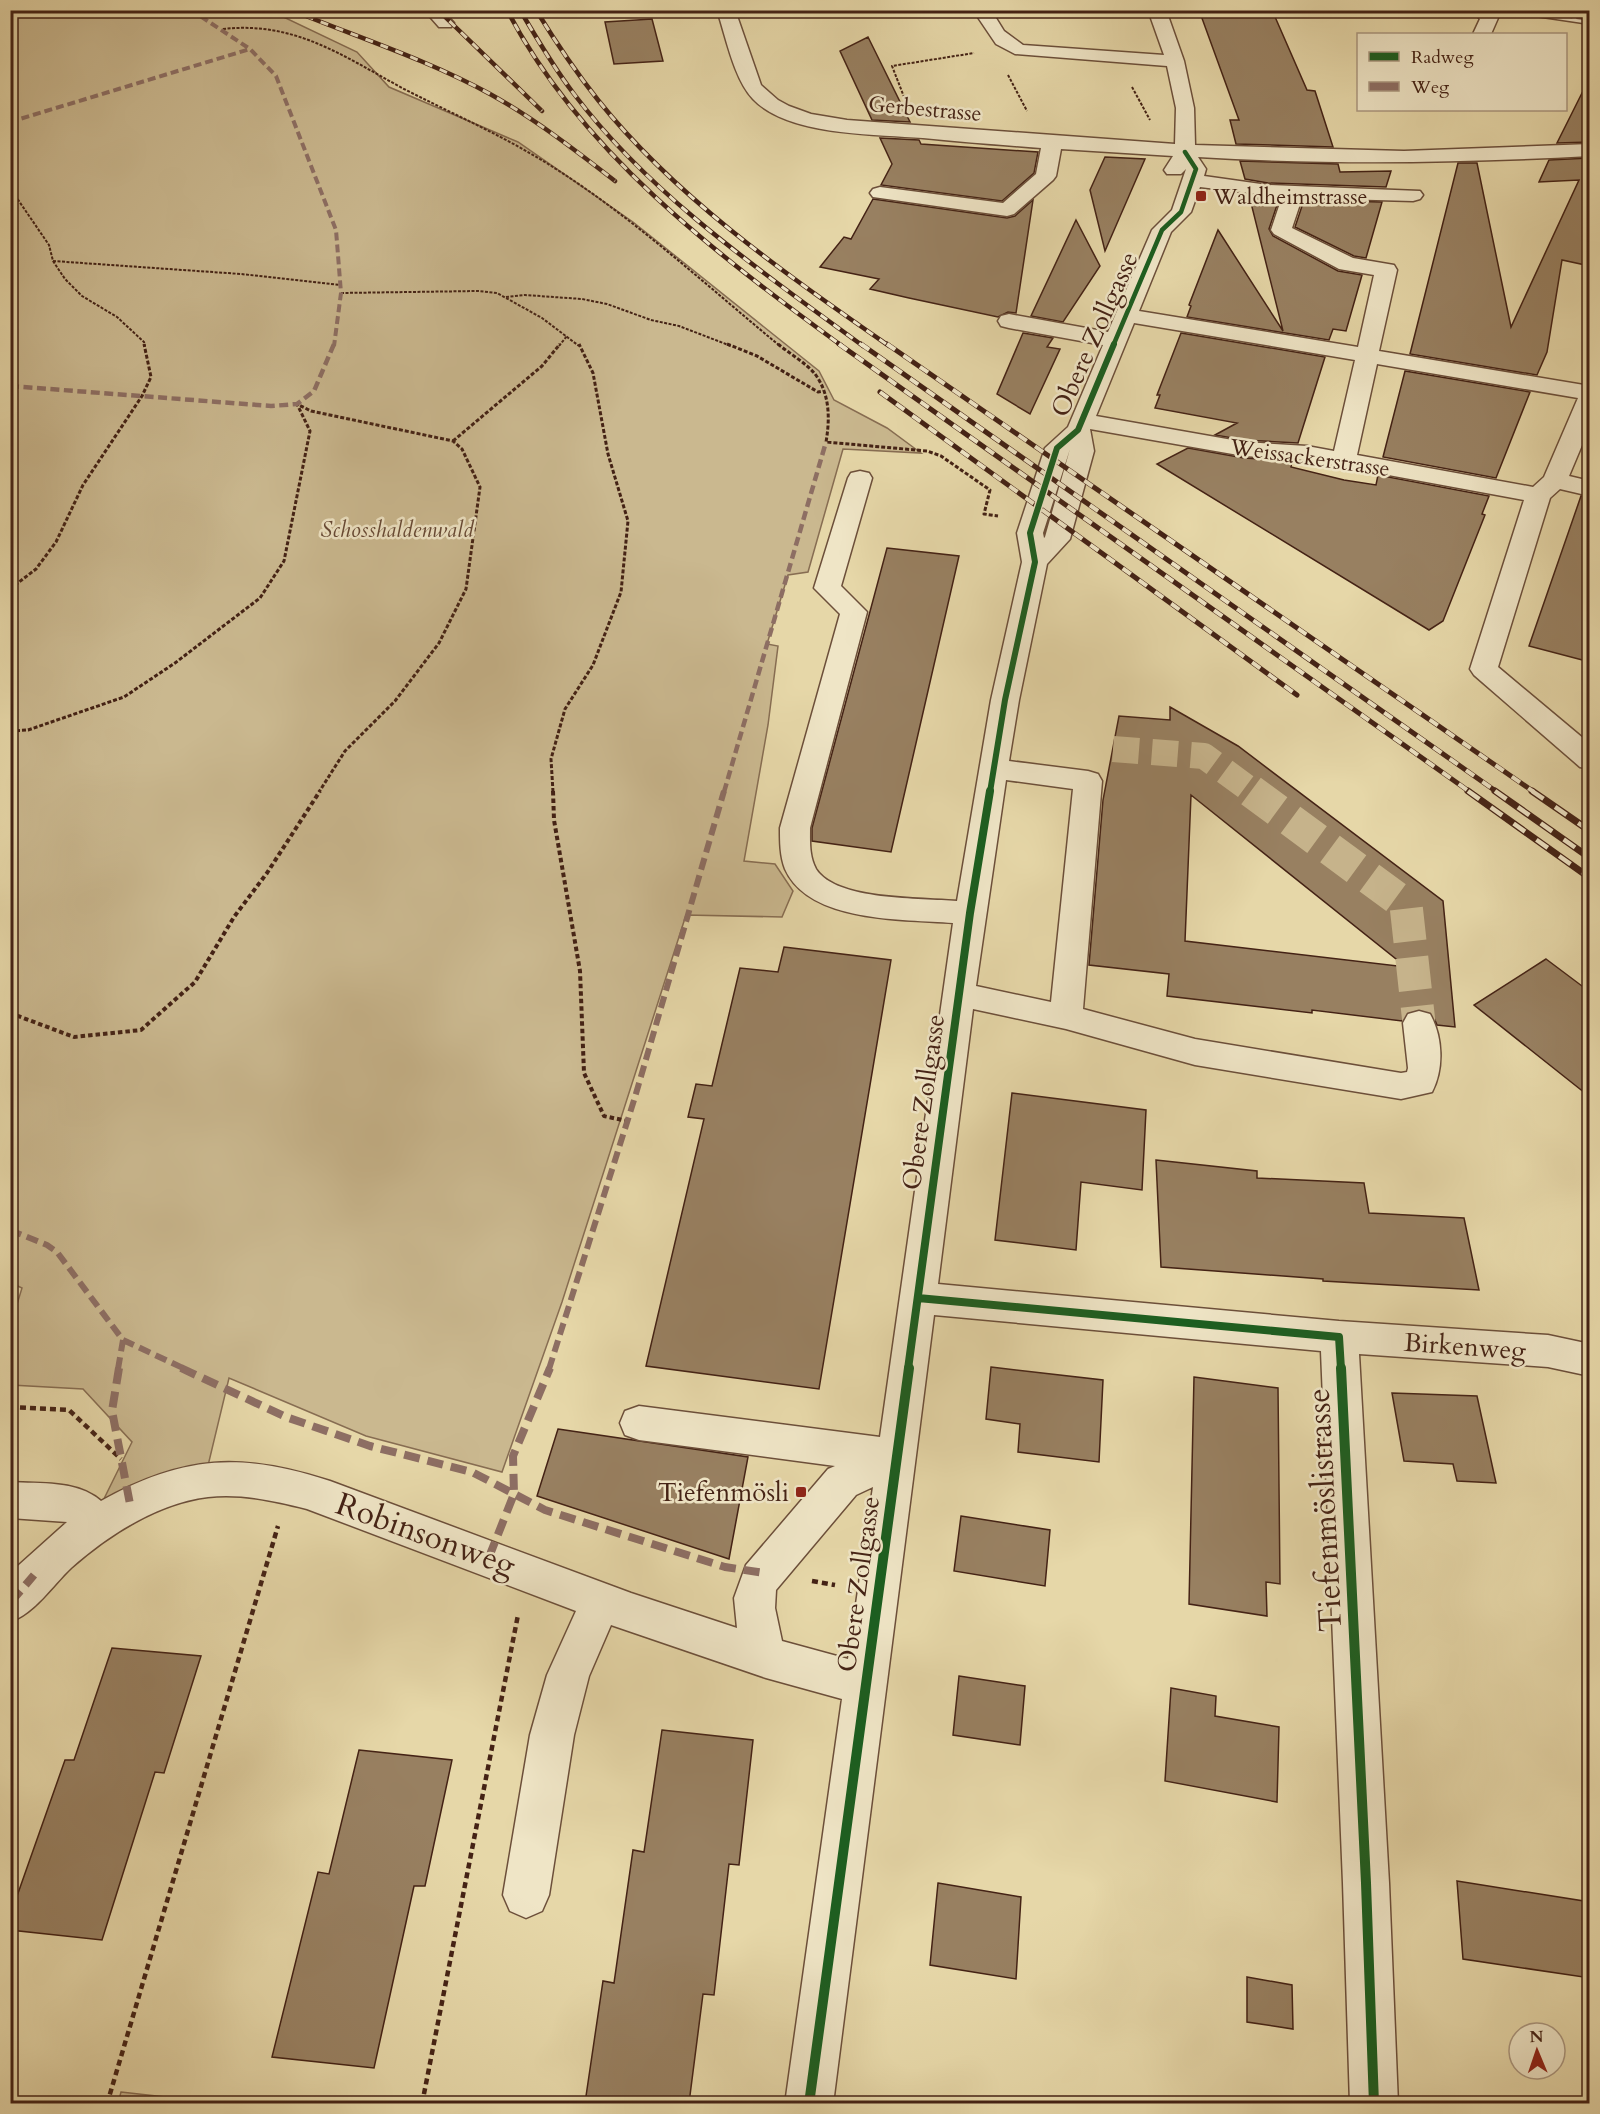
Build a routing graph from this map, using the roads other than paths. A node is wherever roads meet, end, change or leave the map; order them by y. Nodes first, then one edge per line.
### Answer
1 (726, 10) edge
2 (982, 10) edge
3 (1157, 10) edge
4 (1529, 10) edge
5 (1590, 20) edge
6 (1175, 61) junction
7 (1050, 142) junction
8 (1590, 150) edge
9 (1185, 152) junction
10 (1193, 180) junction
11 (1169, 183) dead end
12 (1294, 191) junction
13 (880, 193) dead end
14 (1413, 195) dead end
15 (1161, 204) dead end
16 (1162, 230) junction
17 (1126, 315) junction
18 (1009, 321) dead end
19 (1115, 340) junction
20 (1367, 356) junction
21 (1590, 395) edge
22 (1080, 425) junction
23 (1344, 459) junction
24 (860, 478) dead end
25 (1547, 488) junction
26 (1590, 489) edge
27 (1590, 760) edge
28 (993, 769) junction
29 (970, 913) junction
30 (959, 994) junction
31 (1066, 1017) junction
32 (1419, 1023) tunnel mouth
33 (918, 1298) junction
34 (1339, 1337) junction
35 (1590, 1360) edge
36 (639, 1423) dead end
37 (897, 1457) junction
38 (10, 1500) edge
39 (98, 1523) junction
40 (601, 1601) junction
41 (10, 1603) edge
42 (766, 1658) junction
43 (866, 1685) junction
44 (526, 1895) dead end
45 (809, 2103) edge
46 (1374, 2103) edge

1 - 7 street, Gerbestrasse
2 - 6 street
3 - 6 street
4 - 5 street
6 - 9 street
7 - 9 street, Gerbestrasse
7 - 13 street
8 - 9 street
9 - 10 street
9 - 11 street
10 - 12 street
10 - 16 street, Obere Zollgasse
12 - 14 street
12 - 20 street
15 - 16 street, Obere Zollgasse
16 - 17 street, Obere Zollgasse
17 - 19 street, Obere Zollgasse
17 - 20 street
18 - 19 street
19 - 22 street, Obere Zollgasse
20 - 21 street
20 - 23 street
21 - 25 street
22 - 23 street, Weissackerstrasse
22 - 28 street, Obere Zollgasse
23 - 25 street, Weissackerstrasse
24 - 29 street
25 - 26 street, Weissackerstrasse
25 - 27 street
28 - 29 street, Obere Zollgasse
28 - 31 street
29 - 30 street, Obere Zollgasse
30 - 31 street
30 - 33 street, Obere Zollgasse
31 - 32 street
33 - 34 street
33 - 37 street, Obere Zollgasse
34 - 35 street, Birkenweg
34 - 46 street, Tiefenmöslistrasse
36 - 37 street
37 - 42 street
37 - 43 street, Obere Zollgasse
38 - 39 street
39 - 40 street, Robinsonweg
39 - 41 street, Robinsonweg
40 - 42 street, Robinsonweg
40 - 44 street
42 - 43 street, Robinsonweg
43 - 45 street, Obere Zollgasse

